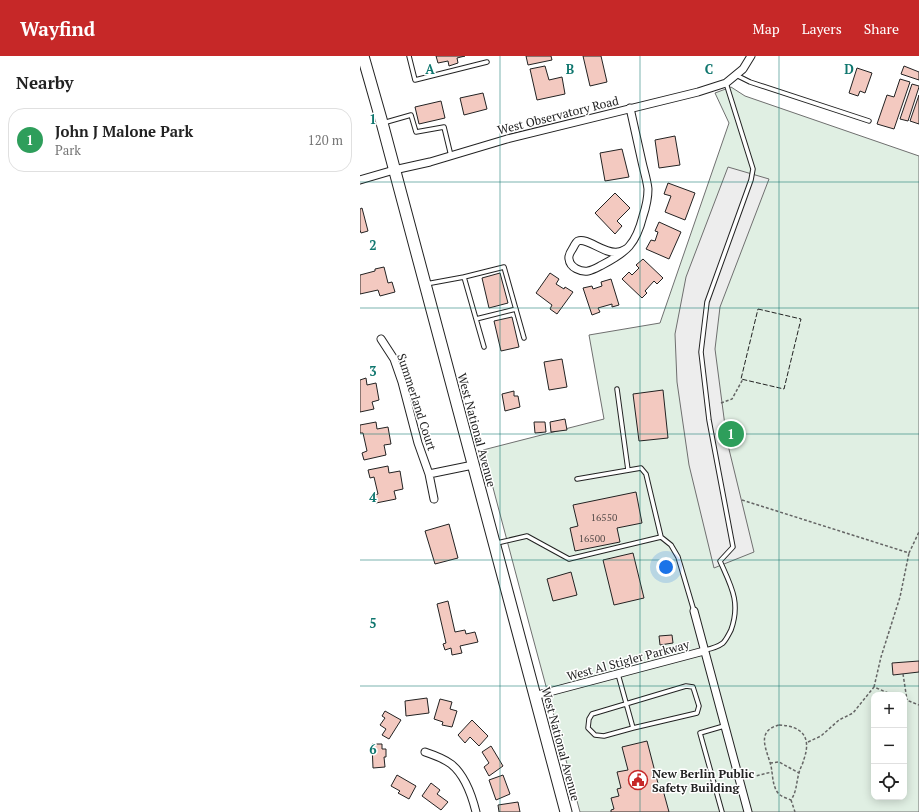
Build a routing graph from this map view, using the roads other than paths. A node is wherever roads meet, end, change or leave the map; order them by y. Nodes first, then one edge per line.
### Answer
1 (362, 56) edge
2 (409, 56) edge
3 (751, 56) edge
4 (487, 62) dead end
5 (736, 75) junction
6 (726, 83) junction
7 (630, 108) junction
8 (869, 121) dead end
9 (382, 123) junction
10 (451, 156) junction
11 (394, 170) junction
12 (360, 180) edge
13 (626, 249) junction
14 (464, 277) junction
15 (425, 284) junction
16 (516, 309) junction
17 (476, 319) junction
18 (524, 338) dead end
19 (381, 339) dead end
20 (484, 347) dead end
21 (617, 389) dead end
22 (473, 465) junction
23 (628, 470) junction
24 (428, 474) junction
25 (577, 479) dead end
26 (434, 499) dead end
27 (661, 537) junction
28 (494, 543) junction
29 (694, 611) joint
30 (704, 651) junction
31 (618, 674) junction
32 (534, 696) junction
33 (626, 703) junction
34 (724, 726) junction
35 (633, 728) junction
36 (425, 752) dead end
37 (476, 812) edge
38 (566, 812) edge
39 (722, 812) edge
40 (748, 812) edge

1 - 9 main road, West National Avenue
2 - 4 lane
3 - 5 street, West Observatory Road
5 - 6 street, West Observatory Road
5 - 8 lane
6 - 7 street, West Observatory Road
6 - 30 lane
7 - 10 street, West Observatory Road
7 - 13 street
9 - 10 lane
9 - 11 main road, West National Avenue
10 - 11 street, West Observatory Road
11 - 12 street, West Observatory Road
11 - 15 main road, West National Avenue
13 - 13 street
14 - 15 lane
14 - 16 lane
14 - 17 lane
15 - 22 main road, West National Avenue
16 - 17 lane
16 - 18 lane
17 - 20 lane
19 - 24 street, Summerland Court
21 - 23 lane
22 - 24 street
22 - 28 main road, West National Avenue
23 - 25 lane
23 - 27 lane
24 - 26 street, Summerland Court
27 - 28 lane
27 - 29 lane
28 - 32 main road, West National Avenue
29 - 30 street, West Al Stigler Parkway
30 - 31 street, West Al Stigler Parkway
30 - 34 street, West Al Stigler Parkway
31 - 32 street, West Al Stigler Parkway
31 - 33 lane
32 - 38 main road, West National Avenue
33 - 35 lane
33 - 35 lane
33 - 35 lane
34 - 39 lane
34 - 40 street, West Al Stigler Parkway
36 - 37 street

